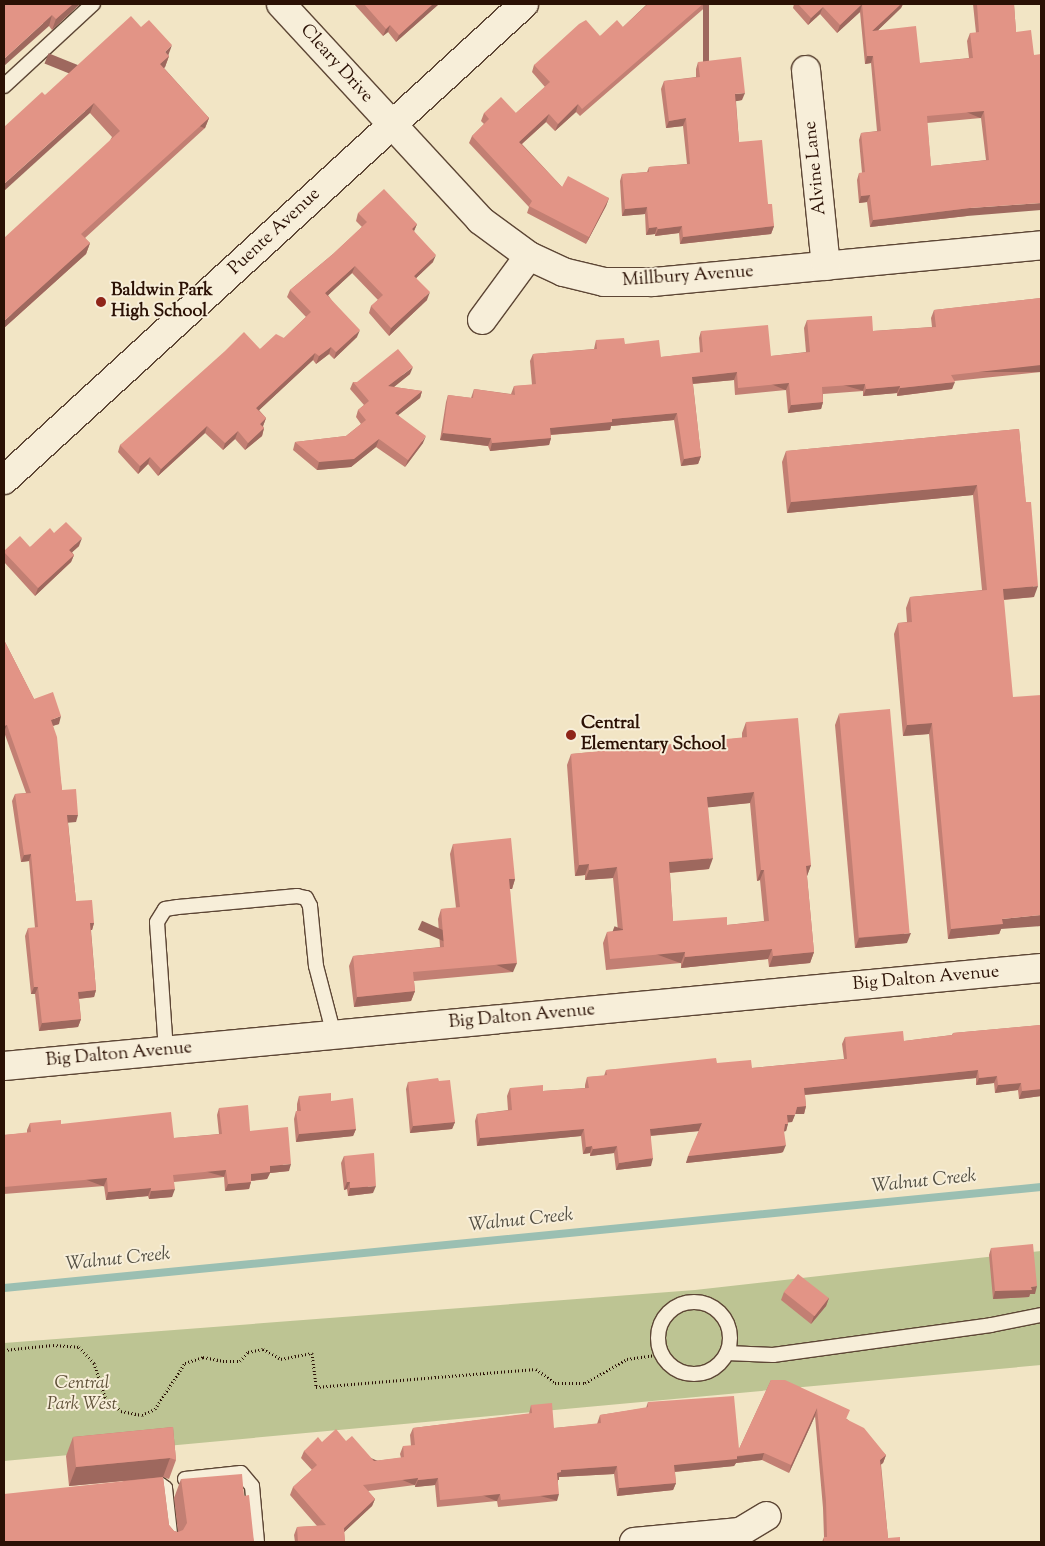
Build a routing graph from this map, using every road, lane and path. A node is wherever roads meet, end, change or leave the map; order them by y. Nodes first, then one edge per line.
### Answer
1 (93, 4) edge
2 (281, 4) edge
3 (524, 4) edge
4 (806, 70) dead end
5 (4, 86) edge
6 (392, 124) junction
7 (1041, 245) edge
8 (529, 256) junction
9 (826, 266) junction
10 (482, 320) dead end
11 (4, 480) edge
12 (1041, 968) edge
13 (334, 1035) junction
14 (166, 1050) junction
15 (4, 1066) edge
16 (1041, 1315) edge
17 (4, 1350) edge
18 (727, 1353) junction
19 (663, 1354) junction
20 (184, 1479) edge
21 (132, 1488) edge
22 (171, 1542) edge
23 (257, 1542) edge
24 (634, 1542) edge
25 (763, 1542) edge

1 - 5 lane
2 - 6 street, Cleary Drive
3 - 6 street, Puente Avenue
4 - 9 street, Alvine Lane
6 - 8 street, Millbury Avenue
6 - 11 street, Puente Avenue
7 - 9 street, Millbury Avenue
8 - 9 street, Millbury Avenue
8 - 10 street
12 - 13 street, Big Dalton Avenue
13 - 14 street, Big Dalton Avenue
13 - 14 lane
14 - 15 street, Big Dalton Avenue
16 - 18 lane
17 - 19 path
18 - 19 lane
18 - 19 lane
20 - 23 lane
21 - 22 lane
24 - 25 street

